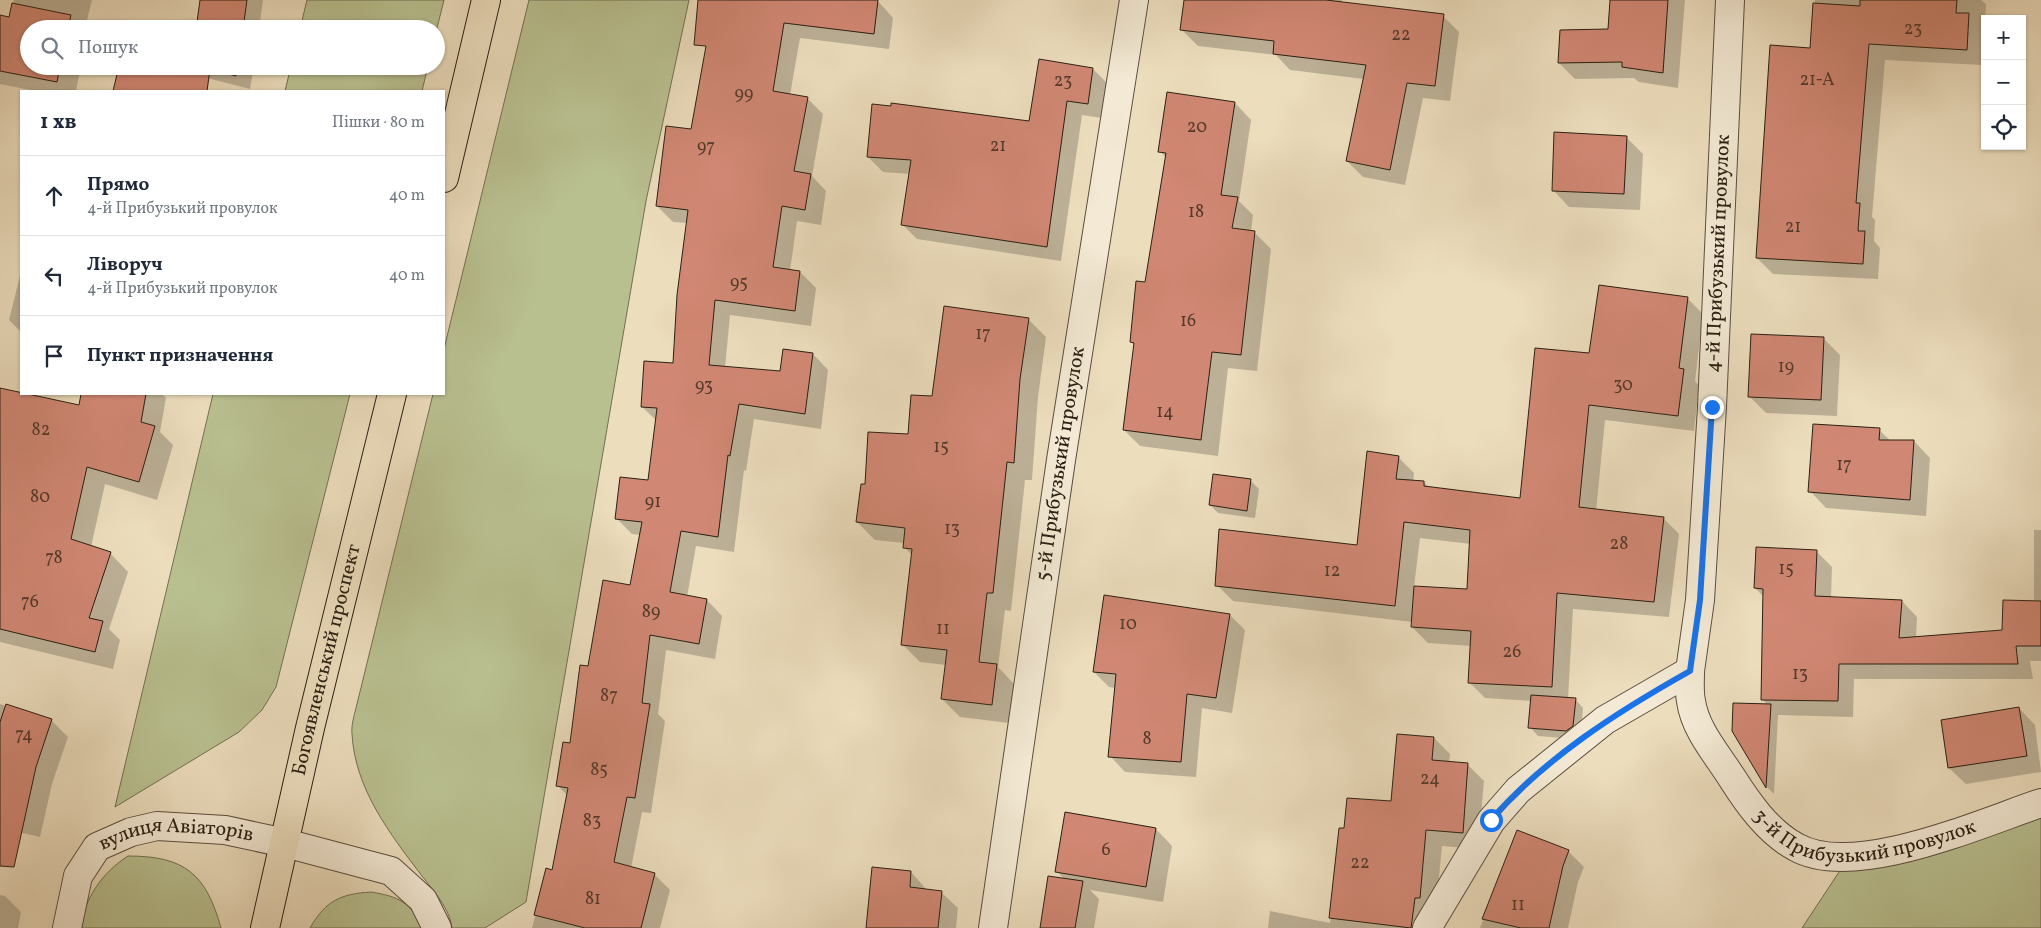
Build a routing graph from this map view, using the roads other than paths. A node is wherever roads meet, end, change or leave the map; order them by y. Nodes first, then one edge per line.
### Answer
1 (486, 0) edge
2 (1134, 0) edge
3 (1730, 0) edge
4 (445, 174) edge
5 (392, 395) edge
6 (1690, 671) junction
7 (2041, 803) edge
8 (285, 843) junction
9 (67, 928) edge
10 (265, 928) edge
11 (437, 928) edge
12 (993, 928) edge
13 (1427, 928) edge

1 - 4 main road
2 - 12 street, 5-й Прибузький провулок
3 - 6 street, 4-й Прибузький провулок
5 - 8 main road, Богоявленський проспект
6 - 7 street, 3-й Прибузький провулок
6 - 13 street
8 - 9 street, вулиця Авіаторів
8 - 10 main road, Богоявленський проспект
8 - 11 street, вулиця Авіаторів

